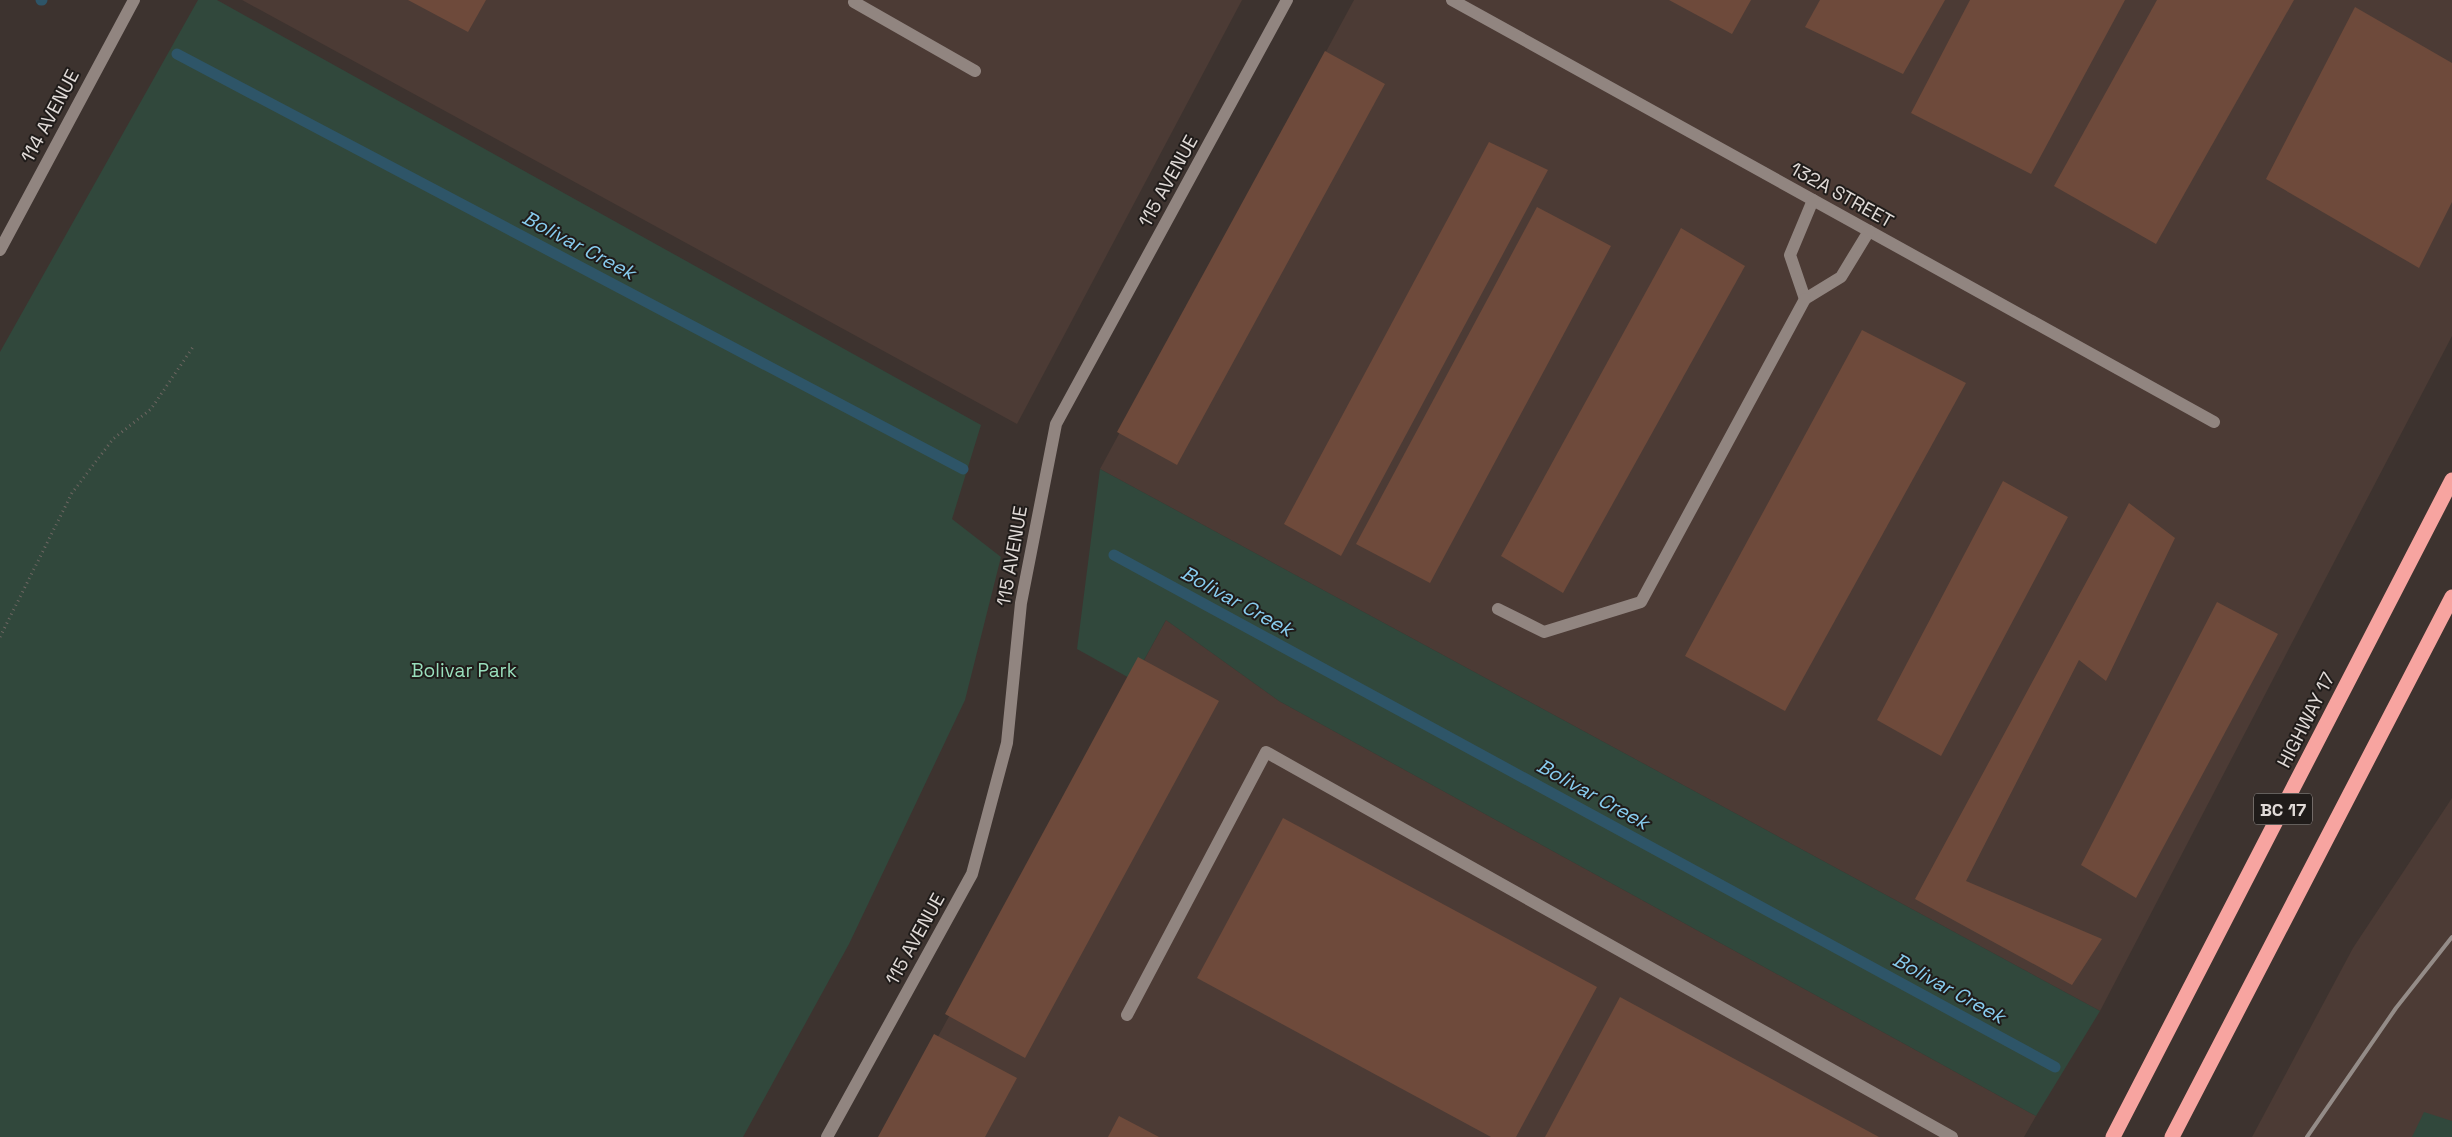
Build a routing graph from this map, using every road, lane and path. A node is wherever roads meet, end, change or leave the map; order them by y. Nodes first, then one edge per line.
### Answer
1 (134, 0) edge
2 (855, 0) edge
3 (1288, 0) edge
4 (1452, 0) edge
5 (975, 71) dead end
6 (1813, 200) junction
7 (1869, 231) junction
8 (0, 250) edge
9 (1806, 299) junction
10 (193, 347) dead end
11 (2214, 422) dead end
12 (2452, 480) edge
13 (2452, 597) edge
14 (1498, 609) dead end
15 (0, 637) edge
16 (1127, 1015) dead end
17 (827, 1137) edge
18 (1952, 1137) edge
19 (2113, 1137) edge
20 (2172, 1137) edge

1 - 8 street, 114 AVENUE
2 - 5 street
3 - 17 street, 115 AVENUE
4 - 6 street, 132A STREET
6 - 7 street, 132A STREET
6 - 9 street
7 - 9 street
7 - 11 street, 132A STREET
9 - 14 street
10 - 15 path
12 - 19 highway, HIGHWAY 17 / BC 17
13 - 20 highway, BC 17
16 - 18 street

